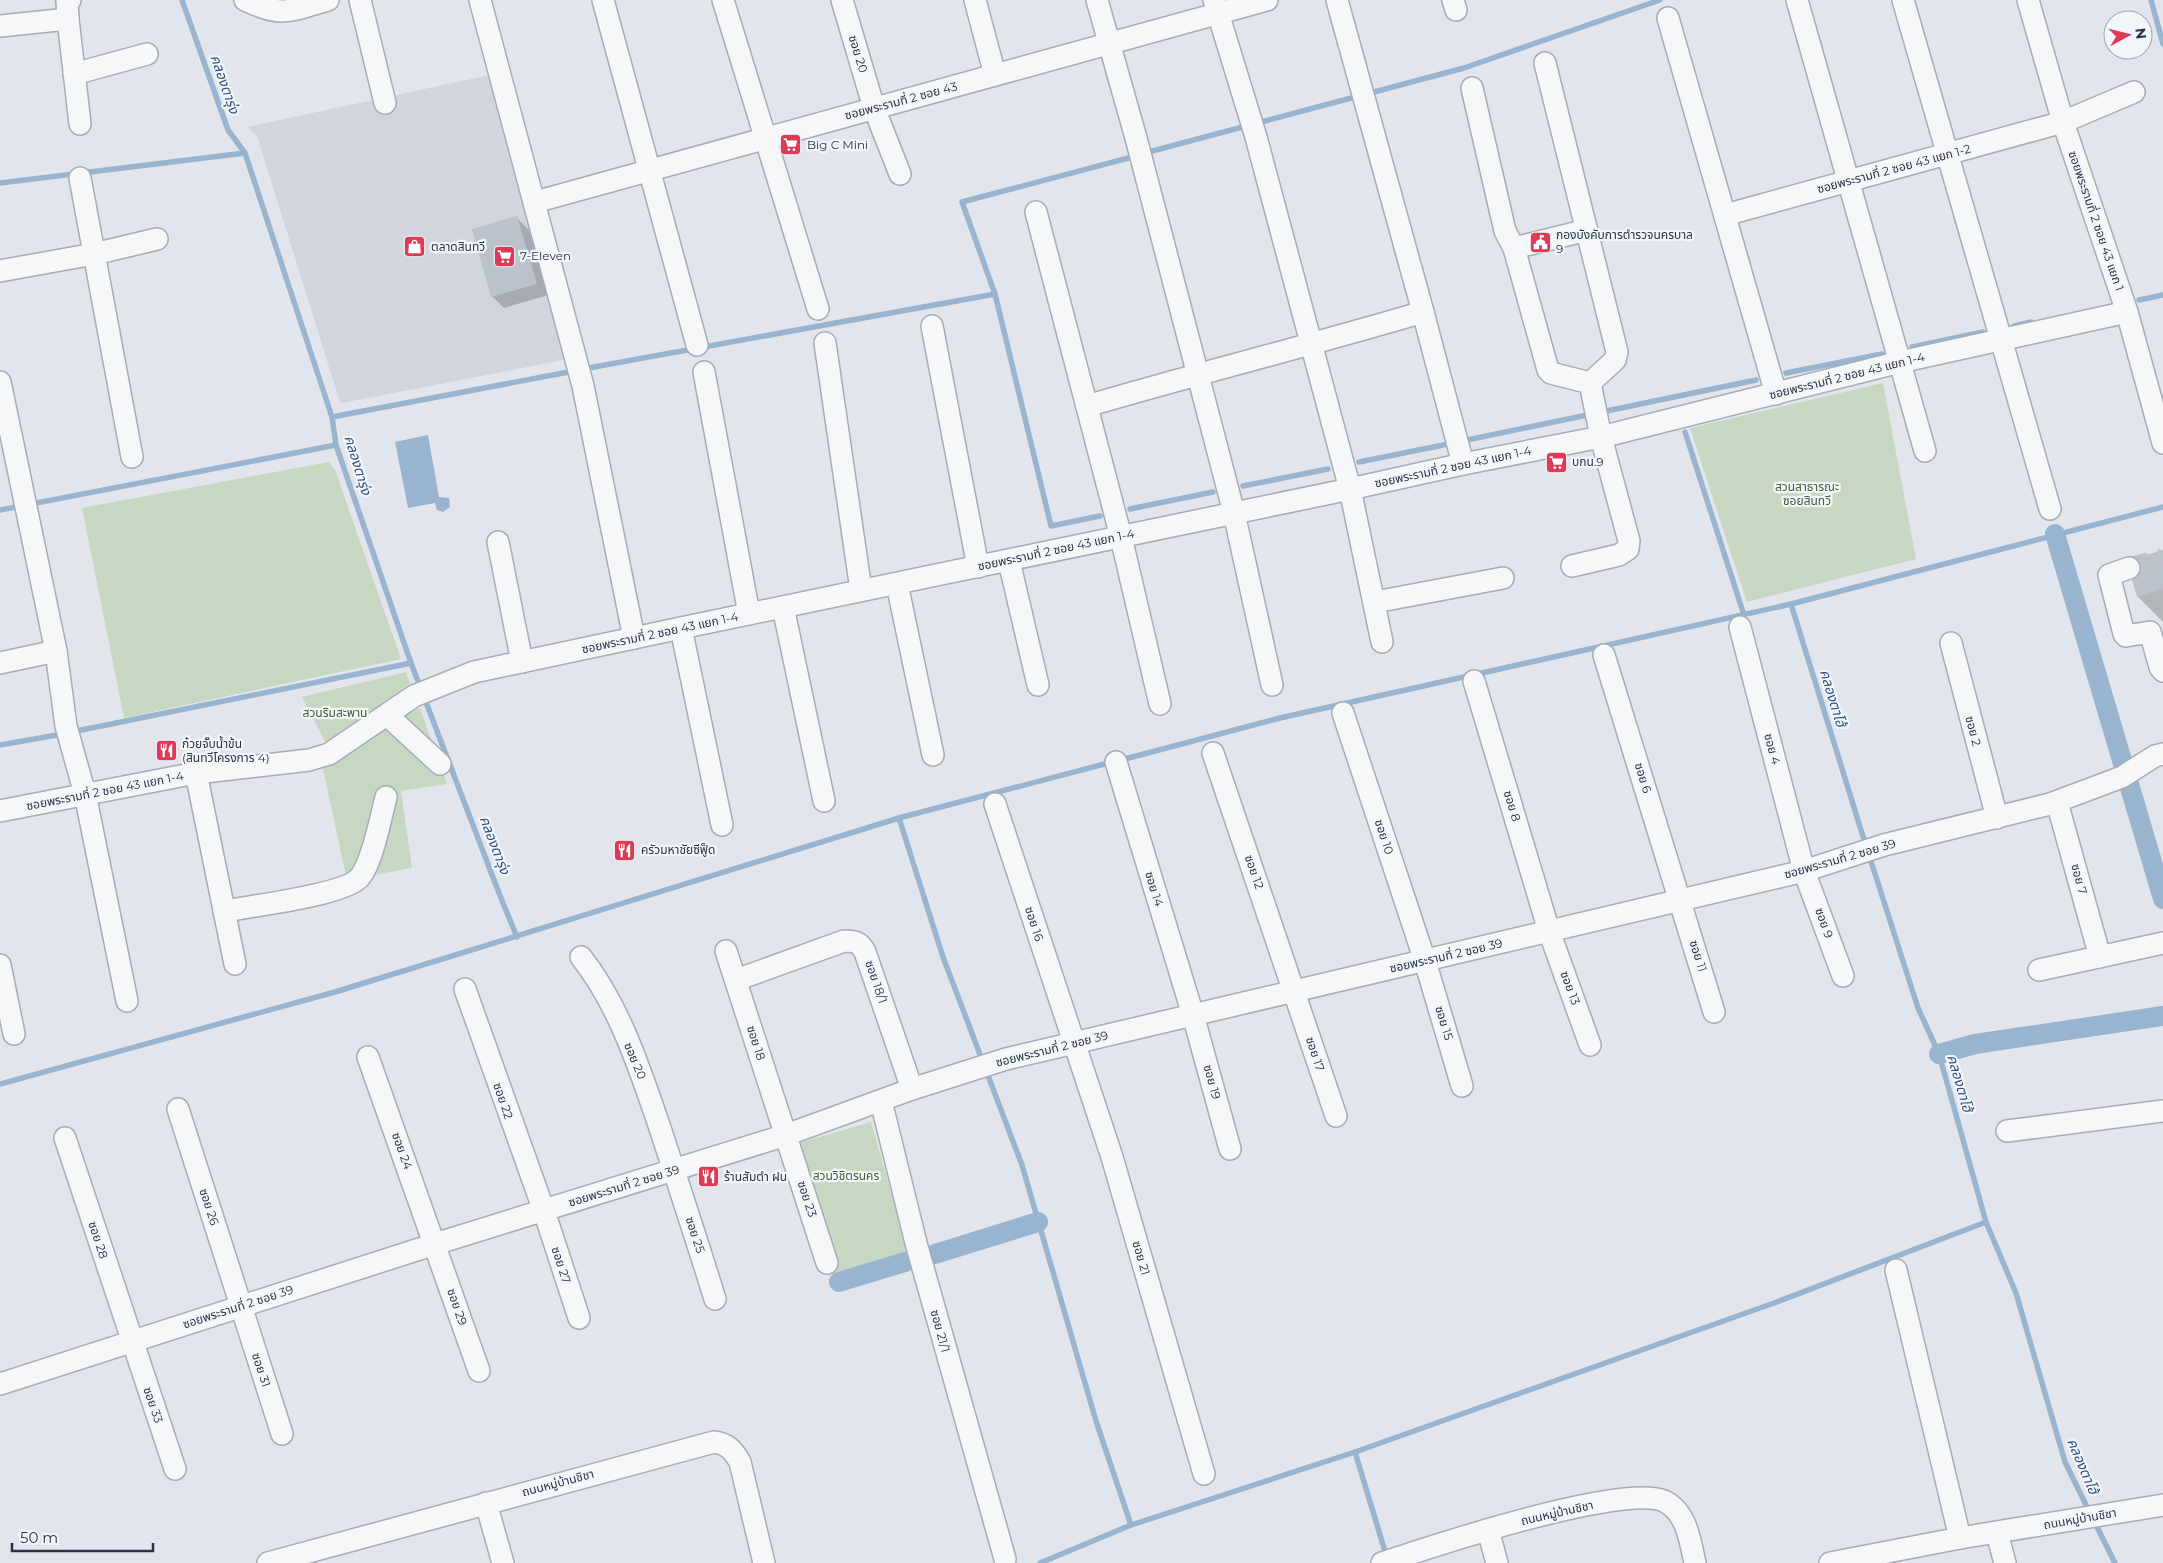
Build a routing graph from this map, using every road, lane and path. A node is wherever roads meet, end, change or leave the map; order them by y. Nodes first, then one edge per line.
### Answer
1 (245, 0) edge
2 (328, 0) edge
3 (360, 0) edge
4 (480, 0) edge
5 (603, 0) edge
6 (723, 0) edge
7 (842, 0) edge
8 (975, 0) edge
9 (1097, 0) edge
10 (1267, 0) edge
11 (1337, 0) edge
12 (1796, 0) edge
13 (1904, 0) edge
14 (2028, 0) edge
15 (1216, 7) edge
16 (69, 10) edge
17 (1668, 18) dead end
18 (0, 26) edge
19 (1108, 44) junction
20 (147, 54) dead end
21 (1545, 63) dead end
22 (74, 74) junction
23 (995, 75) junction
24 (1472, 88) dead end
25 (2134, 92) dead end
26 (385, 103) dead end
27 (874, 108) junction
28 (2063, 122) junction
29 (80, 124) dead end
30 (765, 138) junction
31 (1948, 154) junction
32 (649, 170) junction
33 (900, 174) dead end
34 (80, 178) dead end
35 (1848, 181) junction
36 (535, 202) junction
37 (1036, 212) dead end
38 (1724, 215) junction
39 (1587, 230) junction
40 (157, 239) dead end
41 (1514, 248) junction
42 (94, 254) junction
43 (0, 271) edge
44 (818, 309) dead end
45 (1423, 312) junction
46 (2127, 312) junction
47 (932, 326) dead end
48 (2002, 340) junction
49 (825, 343) dead end
50 (697, 345) dead end
51 (1310, 345) junction
52 (1900, 362) junction
53 (704, 372) dead end
54 (1198, 374) junction
55 (0, 382) edge
56 (1590, 383) junction
57 (1776, 394) junction
58 (1087, 406) junction
59 (1601, 437) junction
60 (2163, 443) edge
61 (1926, 450) dead end
62 (132, 457) dead end
63 (1462, 464) junction
64 (1350, 489) junction
65 (2050, 510) dead end
66 (1234, 513) junction
67 (1121, 537) junction
68 (498, 542) dead end
69 (1009, 561) junction
70 (1572, 566) dead end
71 (978, 567) junction
72 (2129, 568) tunnel mouth
73 (1503, 578) dead end
74 (898, 584) junction
75 (861, 590) junction
76 (1374, 602) junction
77 (783, 607) junction
78 (749, 614) junction
79 (1740, 627) dead end
80 (681, 628) junction
81 (634, 638) junction
82 (1382, 642) dead end
83 (1951, 643) dead end
84 (56, 651) junction
85 (1604, 656) dead end
86 (522, 662) junction
87 (0, 663) edge
88 (2163, 671) edge
89 (1474, 681) dead end
90 (1038, 685) dead end
91 (1272, 685) dead end
92 (1160, 704) dead end
93 (1344, 713) dead end
94 (387, 715) junction
95 (1213, 753) dead end
96 (2163, 754) edge
97 (933, 755) dead end
98 (1116, 762) dead end
99 (440, 764) dead end
100 (196, 773) junction
101 (85, 794) junction
102 (386, 797) dead end
103 (824, 801) dead end
104 (2057, 802) junction
105 (995, 804) dead end
106 (0, 812) edge
107 (1997, 818) junction
108 (722, 825) dead end
109 (1804, 871) junction
110 (1681, 901) junction
111 (224, 911) junction
112 (1549, 931) junction
113 (2163, 943) edge
114 (726, 951) dead end
115 (580, 957) dead end
116 (2100, 957) junction
117 (1425, 961) junction
118 (235, 964) dead end
119 (0, 965) edge
120 (2039, 970) dead end
121 (1844, 976) dead end
122 (736, 980) junction
123 (465, 989) dead end
124 (1295, 992) junction
125 (127, 1001) dead end
126 (1714, 1012) dead end
127 (1193, 1015) junction
128 (14, 1034) dead end
129 (1073, 1043) junction
130 (1590, 1045) dead end
131 (368, 1057) dead end
132 (1462, 1086) dead end
133 (912, 1089) junction
134 (881, 1101) junction
135 (178, 1109) dead end
136 (2163, 1111) edge
137 (1336, 1116) dead end
138 (2008, 1131) dead end
139 (786, 1135) junction
140 (66, 1138) dead end
141 (1230, 1149) dead end
142 (674, 1171) junction
143 (544, 1211) junction
144 (435, 1244) junction
145 (827, 1263) dead end
146 (1896, 1270) dead end
147 (715, 1299) dead end
148 (241, 1306) junction
149 (579, 1318) dead end
150 (131, 1341) junction
151 (479, 1371) dead end
152 (0, 1384) edge
153 (282, 1434) dead end
154 (175, 1469) dead end
155 (1204, 1474) dead end
156 (486, 1503) junction
157 (2163, 1505) edge
158 (1488, 1530) junction
159 (1997, 1533) junction
160 (1960, 1538) junction
161 (1005, 1559) dead end
162 (294, 1560) edge
163 (1390, 1560) edge
164 (1872, 1560) edge
165 (268, 1563) edge
166 (503, 1563) edge
167 (764, 1563) edge
168 (1497, 1563) edge
169 (1695, 1563) edge
170 (1830, 1563) edge
171 (2005, 1563) edge

1 - 2 street
3 - 26 street
4 - 36 street
5 - 32 street
6 - 30 street
7 - 27 street, ซอย 20
8 - 23 street
9 - 19 street
10 - 15 street, ซอยพระรามที่ 2 ซอย 43
11 - 45 street
12 - 35 street
13 - 31 street
14 - 28 street, ซอยพระรามที่ 2 ซอย 43 แยก 1
15 - 19 street, ซอยพระรามที่ 2 ซอย 43
15 - 51 street
16 - 18 street
16 - 22 street
17 - 38 street
19 - 23 street, ซอยพระรามที่ 2 ซอย 43
19 - 54 street
20 - 22 street
21 - 39 street
22 - 29 street
23 - 27 street, ซอยพระรามที่ 2 ซอย 43
24 - 41 street
25 - 28 street, ซอยพระรามที่ 2 ซอย 43 แยก 1-2
27 - 30 street, ซอยพระรามที่ 2 ซอย 43
27 - 33 street, ซอย 20
28 - 31 street, ซอยพระรามที่ 2 ซอย 43 แยก 1-2
28 - 46 street, ซอยพระรามที่ 2 ซอย 43 แยก 1
30 - 32 street, ซอยพระรามที่ 2 ซอย 43
30 - 44 street
31 - 35 street, ซอยพระรามที่ 2 ซอย 43 แยก 1-2
31 - 48 street
32 - 36 street, ซอยพระรามที่ 2 ซอย 43
32 - 50 street
34 - 42 street
35 - 38 street, ซอยพระรามที่ 2 ซอย 43 แยก 1-2
35 - 52 street
36 - 81 street
37 - 58 street
38 - 57 street
39 - 41 street
39 - 56 street
40 - 42 street
41 - 56 street
42 - 43 street
42 - 62 street
45 - 51 street
45 - 63 street
46 - 48 street, ซอยพระรามที่ 2 ซอย 43 แยก 1-4
46 - 60 street, ซอยพระรามที่ 2 ซอย 43 แยก 1
47 - 71 street
48 - 52 street, ซอยพระรามที่ 2 ซอย 43 แยก 1-4
48 - 65 street
49 - 75 street
51 - 54 street
51 - 64 street
52 - 57 street, ซอยพระรามที่ 2 ซอย 43 แยก 1-4
52 - 61 street
53 - 78 street
54 - 58 street
54 - 66 street
55 - 84 street
56 - 59 street
57 - 59 street, ซอยพระรามที่ 2 ซอย 43 แยก 1-4
58 - 67 street
59 - 63 street, ซอยพระรามที่ 2 ซอย 43 แยก 1-4
59 - 70 street
63 - 64 street, ซอยพระรามที่ 2 ซอย 43 แยก 1-4
64 - 66 street, ซอยพระรามที่ 2 ซอย 43 แยก 1-4
64 - 76 street
66 - 67 street, ซอยพระรามที่ 2 ซอย 43 แยก 1-4
66 - 91 street
67 - 69 street, ซอยพระรามที่ 2 ซอย 43 แยก 1-4
67 - 92 street
68 - 86 street
69 - 71 street, ซอยพระรามที่ 2 ซอย 43 แยก 1-4
69 - 90 street
71 - 74 street, ซอยพระรามที่ 2 ซอย 43 แยก 1-4
72 - 88 street
73 - 76 street
74 - 75 street, ซอยพระรามที่ 2 ซอย 43 แยก 1-4
74 - 97 street
75 - 77 street, ซอยพระรามที่ 2 ซอย 43 แยก 1-4
76 - 82 street
77 - 78 street, ซอยพระรามที่ 2 ซอย 43 แยก 1-4
77 - 103 street
78 - 80 street, ซอยพระรามที่ 2 ซอย 43 แยก 1-4
79 - 109 street, ซอย 4
80 - 81 street, ซอยพระรามที่ 2 ซอย 43 แยก 1-4
80 - 108 street
81 - 86 street, ซอยพระรามที่ 2 ซอย 43 แยก 1-4
83 - 107 street, ซอย 2
84 - 87 street
84 - 101 street
85 - 110 street, ซอย 6
86 - 94 street, ซอยพระรามที่ 2 ซอย 43 แยก 1-4
89 - 112 street, ซอย 8
93 - 117 street, ซอย 10
94 - 99 street
94 - 100 street, ซอยพระรามที่ 2 ซอย 43 แยก 1-4
95 - 124 street, ซอย 12
96 - 104 street, ซอยพระรามที่ 2 ซอย 39
98 - 127 street, ซอย 14
100 - 101 street, ซอยพระรามที่ 2 ซอย 43 แยก 1-4
100 - 111 street
101 - 106 street, ซอยพระรามที่ 2 ซอย 43 แยก 1-4
101 - 125 street
102 - 111 street
104 - 107 street, ซอยพระรามที่ 2 ซอย 39
104 - 116 street, ซอย 7
105 - 129 street, ซอย 16
107 - 109 street, ซอยพระรามที่ 2 ซอย 39
109 - 110 street, ซอยพระรามที่ 2 ซอย 39
109 - 121 street, ซอย 9
110 - 112 street, ซอยพระรามที่ 2 ซอย 39
110 - 126 street, ซอย 11
111 - 118 street
112 - 117 street, ซอยพระรามที่ 2 ซอย 39
112 - 130 street, ซอย 13
113 - 116 street
114 - 122 street, ซอย 18
115 - 142 street, ซอย 20
116 - 120 street
117 - 124 street, ซอยพระรามที่ 2 ซอย 39
117 - 132 street, ซอย 15
119 - 128 street
122 - 133 street, ซอย 18/1
122 - 139 street, ซอย 18
123 - 143 street, ซอย 22
124 - 127 street, ซอยพระรามที่ 2 ซอย 39
124 - 137 street, ซอย 17
127 - 129 street, ซอยพระรามที่ 2 ซอย 39
127 - 141 street, ซอย 19
129 - 133 street, ซอยพระรามที่ 2 ซอย 39
129 - 155 street, ซอย 21
131 - 144 street, ซอย 24
133 - 134 street, ซอยพระรามที่ 2 ซอย 39
134 - 139 street, ซอยพระรามที่ 2 ซอย 39
134 - 161 street, ซอย 21/1
135 - 148 street, ซอย 26
136 - 138 street
139 - 142 street, ซอยพระรามที่ 2 ซอย 39
139 - 145 street, ซอย 23
140 - 150 street, ซอย 28
142 - 143 street, ซอยพระรามที่ 2 ซอย 39
142 - 147 street, ซอย 25
143 - 144 street, ซอยพระรามที่ 2 ซอย 39
143 - 149 street, ซอย 27
144 - 148 street, ซอยพระรามที่ 2 ซอย 39
144 - 151 street, ซอย 29
146 - 160 street
148 - 150 street, ซอยพระรามที่ 2 ซอย 39
148 - 153 street, ซอย 31
150 - 152 street, ซอยพระรามที่ 2 ซอย 39
150 - 154 street, ซอย 33
156 - 162 street, ถนนหมู่บ้านชิชา
156 - 166 street
156 - 167 street, ถนนหมู่บ้านชิชา
157 - 159 street, ถนนหมู่บ้านชิชา
158 - 163 street, ถนนหมู่บ้านชิชา
158 - 168 street
158 - 169 street, ถนนหมู่บ้านชิชา
159 - 160 street, ถนนหมู่บ้านชิชา
159 - 171 street
160 - 164 street, ถนนหมู่บ้านชิชา
162 - 165 street, ถนนหมู่บ้านชิชา
164 - 170 street, ถนนหมู่บ้านชิชา

